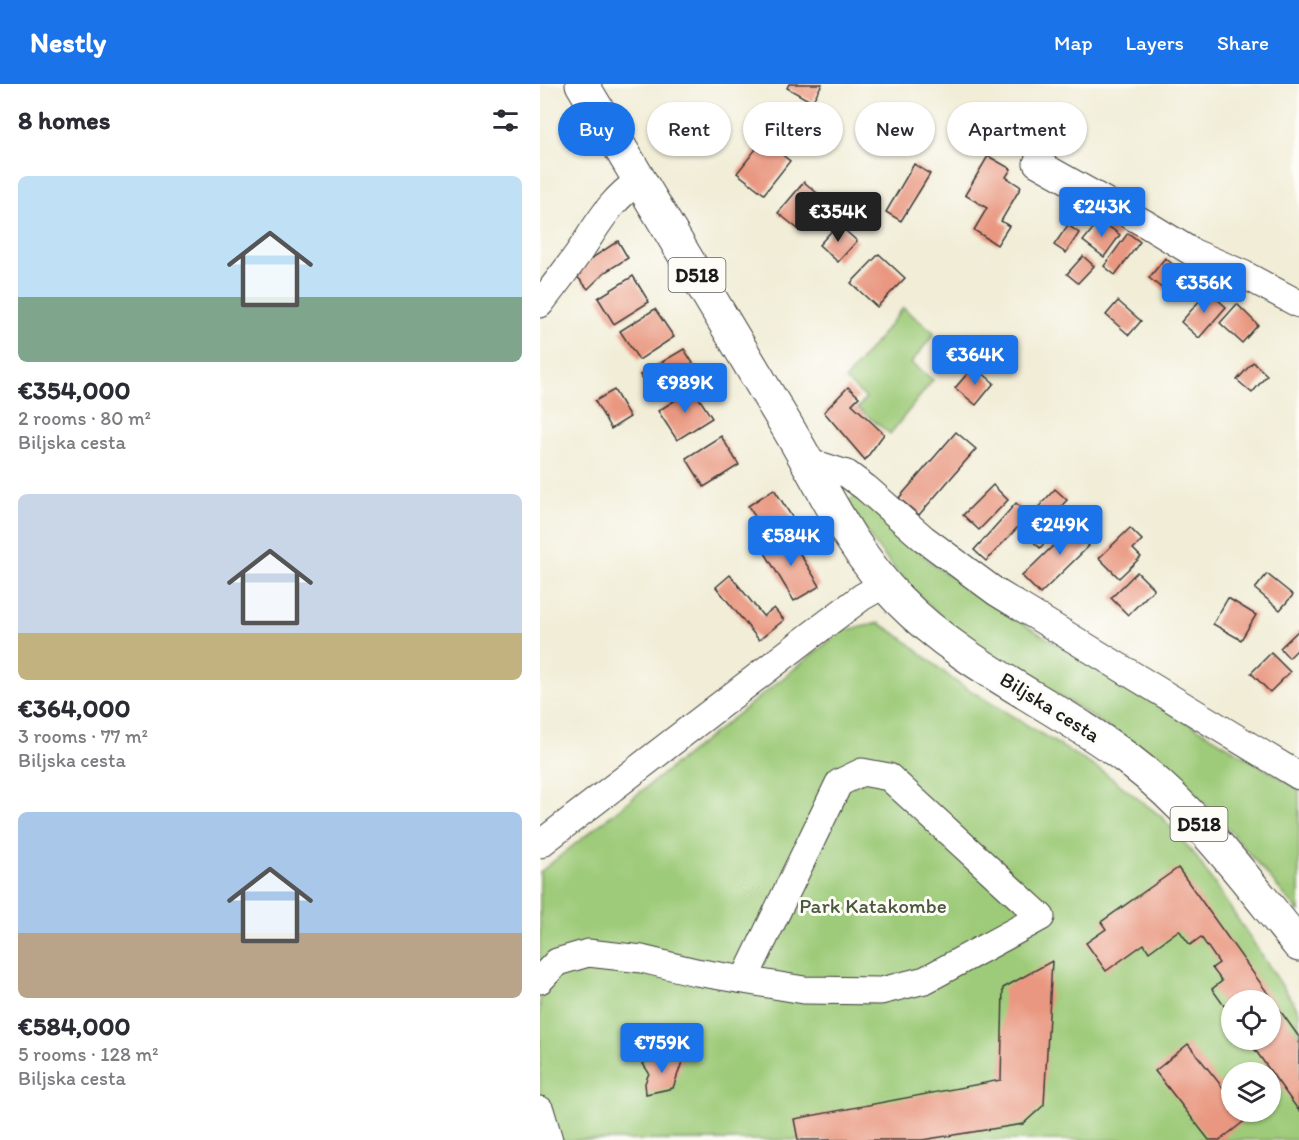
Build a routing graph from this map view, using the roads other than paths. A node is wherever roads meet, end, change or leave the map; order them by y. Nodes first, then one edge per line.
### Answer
1 (582, 84) edge
2 (1037, 163) dead end
3 (640, 180) junction
4 (540, 304) edge
5 (1299, 304) edge
6 (811, 466) junction
7 (885, 584) junction
8 (1299, 776) edge
9 (540, 843) edge
10 (1299, 945) edge
11 (540, 980) edge
12 (744, 980) junction
13 (540, 1110) edge
14 (548, 1140) edge

1 - 3 main road, Biljska cesta / D518
2 - 5 street
3 - 4 street
3 - 6 main road, Biljska cesta / D518
6 - 7 main road, Biljska cesta / D518
6 - 8 street
7 - 9 street
7 - 10 main road, Biljska cesta / D518
11 - 12 street
12 - 12 street
13 - 14 street

